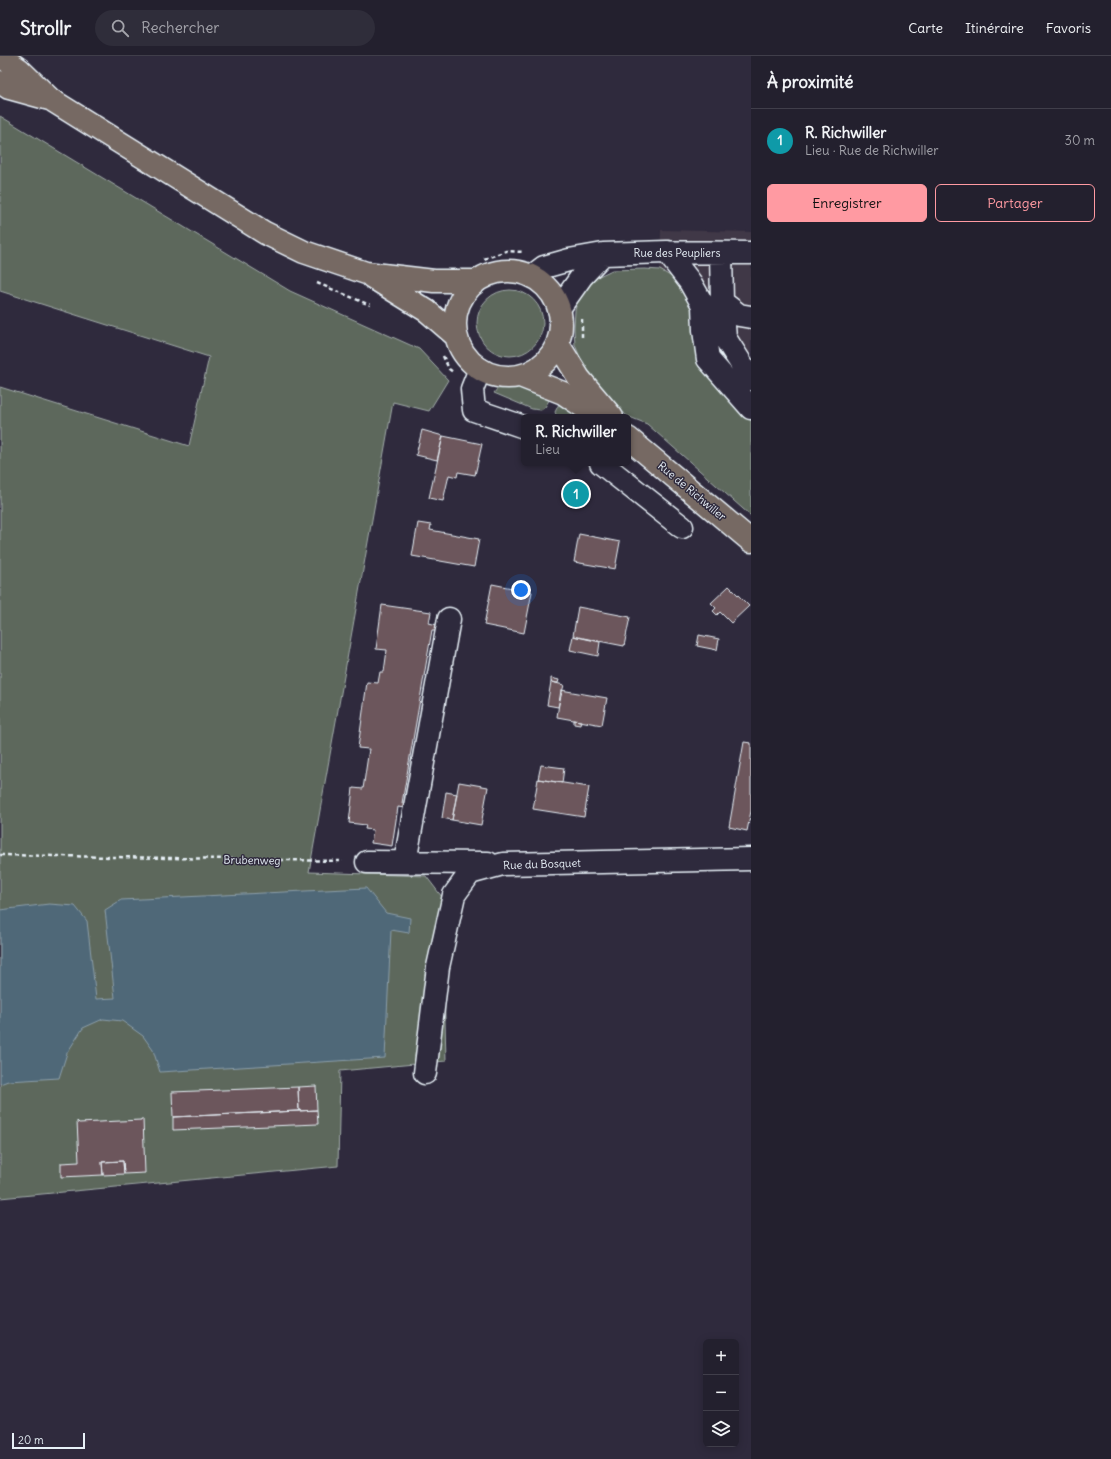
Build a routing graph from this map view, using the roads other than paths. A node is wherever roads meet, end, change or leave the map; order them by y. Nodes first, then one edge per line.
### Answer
1 (0, 56) edge
2 (0, 82) edge
3 (50, 99) junction
4 (667, 252) junction
5 (721, 253) junction
6 (751, 253) edge
7 (603, 254) junction
8 (477, 271) junction
9 (366, 273) junction
10 (532, 276) junction
11 (722, 302) junction
12 (560, 307) junction
13 (751, 317) edge
14 (456, 336) junction
15 (558, 344) junction
16 (480, 369) junction
17 (520, 376) junction
18 (751, 379) edge
19 (751, 408) edge
20 (594, 414) edge
21 (609, 414) edge
22 (521, 426) edge
23 (631, 439) edge
24 (605, 466) edge
25 (682, 527) dead end
26 (751, 541) edge
27 (449, 619) dead end
28 (751, 859) edge
29 (367, 862) road end
30 (405, 862) junction
31 (503, 864) junction
32 (426, 1073) dead end

1 - 3 main road
2 - 3 main road
3 - 9 main road
4 - 5 street, Rue des Peupliers
4 - 7 street, Rue des Peupliers
4 - 19 street
5 - 6 street, Rue des Peupliers
5 - 11 street
7 - 10 street, Rue des Peupliers
7 - 12 street
8 - 9 main road
8 - 10 main road
8 - 14 main road
9 - 14 main road
10 - 12 main road
11 - 13 street
11 - 18 street
12 - 15 main road
14 - 16 main road
15 - 17 main road
15 - 21 main road
16 - 17 main road
16 - 22 street
17 - 20 main road
23 - 26 main road, Rue de Richwiller
24 - 25 street
27 - 30 street
28 - 31 street, Rue du Bosquet
29 - 30 street
30 - 31 street
31 - 32 street, Rue du Bosquet

